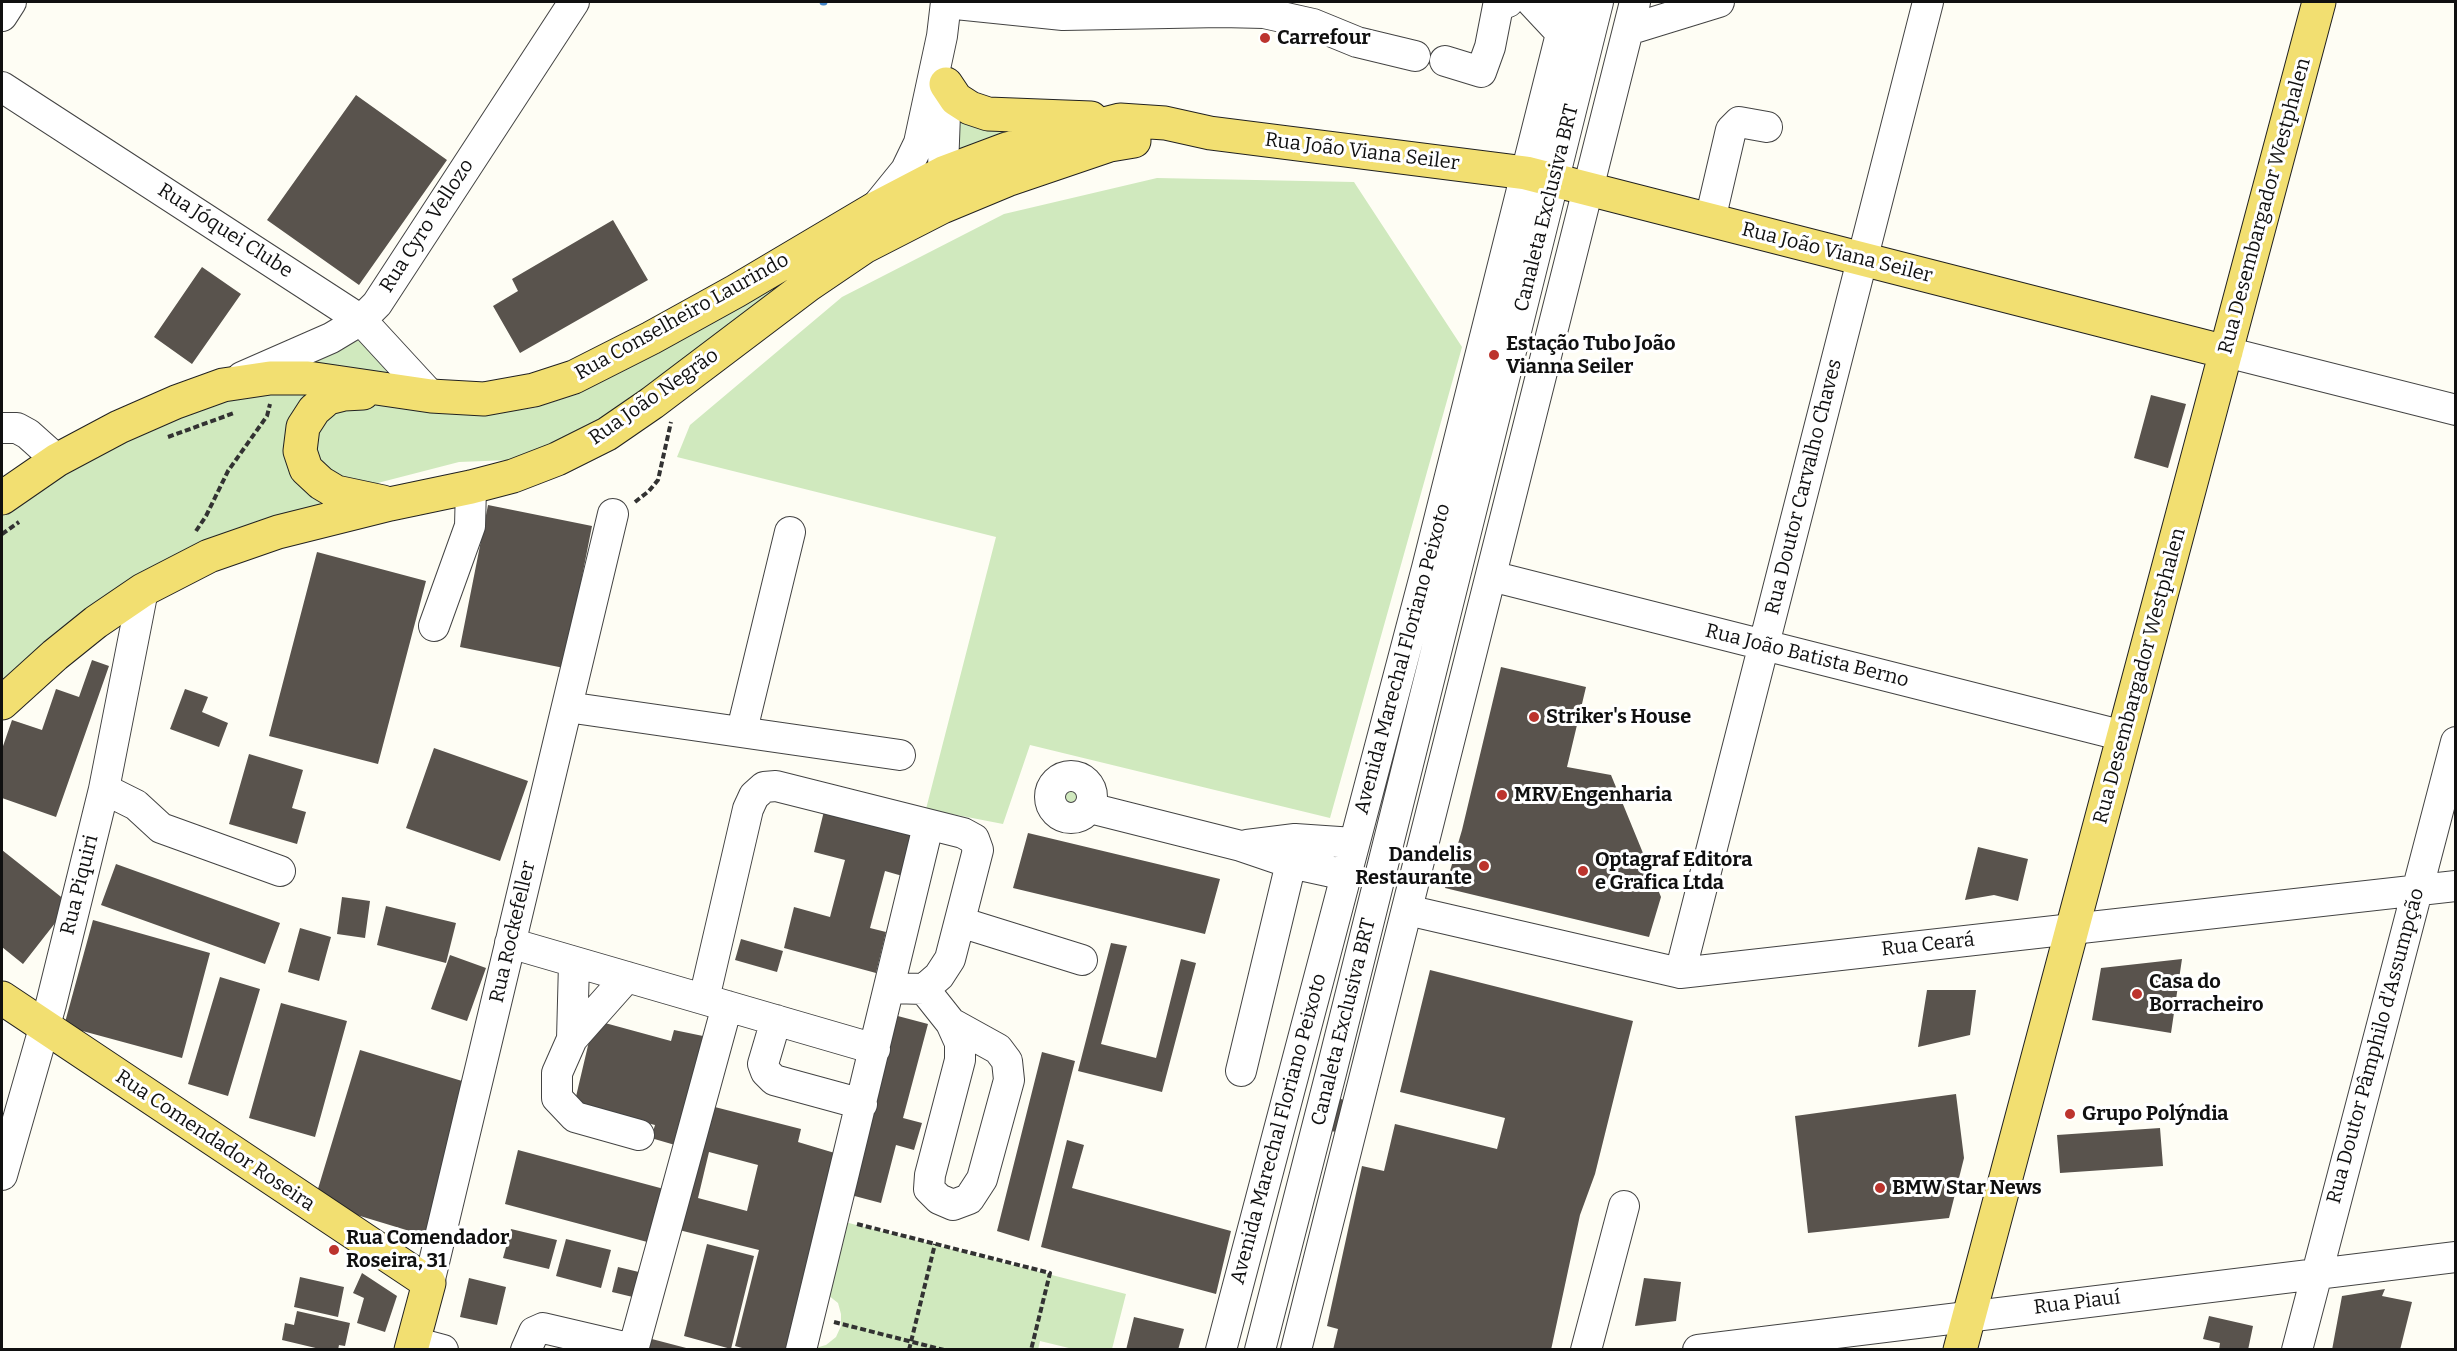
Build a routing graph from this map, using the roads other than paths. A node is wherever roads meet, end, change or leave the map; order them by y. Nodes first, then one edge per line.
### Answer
1 (11, 2) edge
2 (574, 2) edge
3 (946, 2) edge
4 (1125, 2) edge
5 (1508, 2) edge
6 (1532, 2) edge
7 (1569, 2) edge
8 (1598, 2) edge
9 (1635, 2) edge
10 (1719, 2) edge
11 (1928, 2) edge
12 (2319, 2) edge
13 (1153, 13) junction
14 (1317, 13) edge
15 (2, 16) edge
16 (1628, 30) junction
17 (1561, 33) junction
18 (942, 36) junction
19 (1415, 56) dead end
20 (1445, 61) dead end
21 (946, 84) junction
22 (2, 87) edge
23 (1120, 120) junction
24 (1767, 127) dead end
25 (1210, 133) junction
26 (943, 173) junction
27 (1540, 177) junction
28 (1588, 189) junction
29 (942, 207) junction
30 (876, 208) junction
31 (1710, 220) junction
32 (1862, 259) junction
33 (361, 320) junction
34 (2226, 352) junction
35 (223, 385) junction
36 (416, 393) junction
37 (2456, 410) edge
38 (2, 428) edge
39 (57, 460) junction
40 (471, 487) junction
41 (390, 504) junction
42 (13, 508) edge
43 (613, 514) road end
44 (1469, 520) junction
45 (790, 532) dead end
46 (1427, 568) junction
47 (1491, 576) junction
48 (143, 590) junction
49 (434, 626) dead end
50 (1764, 645) junction
51 (2, 703) edge
52 (567, 706) junction
53 (742, 730) junction
54 (2124, 736) junction
55 (2456, 742) edge
56 (900, 754) dead end
57 (104, 789) junction
58 (1090, 808) dead end
59 (928, 826) junction
60 (1354, 843) junction
61 (1241, 846) junction
62 (1291, 863) junction
63 (280, 871) dead end
64 (1346, 875) junction
65 (2456, 886) edge
66 (1407, 910) junction
67 (960, 922) junction
68 (2073, 929) junction
69 (510, 943) junction
70 (1082, 960) dead end
71 (574, 963) junction
72 (1680, 973) junction
73 (627, 977) junction
74 (891, 988) junction
75 (924, 989) junction
76 (2, 998) edge
77 (715, 1003) junction
78 (776, 1020) junction
79 (951, 1023) junction
80 (44, 1026) junction
81 (572, 1039) junction
82 (875, 1049) junction
83 (1240, 1071) dead end
84 (861, 1104) junction
85 (639, 1135) dead end
86 (2, 1175) edge
87 (1624, 1206) dead end
88 (2456, 1257) edge
89 (2317, 1273) junction
90 (429, 1283) junction
91 (1968, 1317) junction
92 (422, 1347) edge
93 (633, 1349) edge
94 (526, 1350) edge
95 (801, 1350) edge
96 (1221, 1350) edge
97 (1260, 1350) edge
98 (1296, 1350) edge
99 (1586, 1350) edge
100 (1698, 1350) edge
101 (1960, 1350) edge
102 (2297, 1350) edge

1 - 15 street
2 - 33 street, Rua Cyro Vellozo
3 - 13 street
3 - 18 street
4 - 13 street
5 - 20 street
6 - 17 street
7 - 17 street, Avenida Marechal Floriano Peixoto
8 - 27 street, Canaleta Exclusiva BRT
9 - 16 street
10 - 16 street
11 - 32 street, Rua Doutor Carvalho Chaves
12 - 34 main road, Rua Desembargador Westphalen
13 - 14 street
14 - 19 street
16 - 28 street
17 - 27 street, Avenida Marechal Floriano Peixoto
18 - 21 street
18 - 30 street
21 - 23 main road
21 - 26 street
22 - 33 street, Rua Jóquei Clube
23 - 25 main road, Rua João Viana Seiler
23 - 26 main road, Rua João Viana Seiler
24 - 31 street
25 - 27 main road, Rua João Viana Seiler
25 - 29 main road, Rua João Viana Seiler
26 - 29 street
26 - 30 main road, Rua Conselheiro Laurindo
27 - 28 main road, Rua João Viana Seiler
27 - 44 street, Canaleta Exclusiva BRT
27 - 46 street, Avenida Marechal Floriano Peixoto
28 - 31 main road, Rua João Viana Seiler
28 - 47 street
29 - 40 main road, Rua João Negrão
30 - 36 main road, Rua Conselheiro Laurindo
31 - 32 main road, Rua João Viana Seiler
32 - 34 main road, Rua João Viana Seiler
32 - 50 street, Rua Doutor Carvalho Chaves
33 - 35 street, Rua Cyro Vellozo
33 - 36 street, Rua Jóquei Clube
34 - 37 street, Rua João Viana Seiler
34 - 54 main road, Rua Desembargador Westphalen
35 - 36 main road, Rua Conselheiro Laurindo
35 - 39 main road, Rua Conselheiro Laurindo
36 - 41 main road
38 - 39 street
39 - 42 main road, Rua Conselheiro Laurindo
40 - 41 main road, Rua João Negrão
40 - 49 street
41 - 48 main road, Rua João Negrão
43 - 52 street, Rua Rockefeller
44 - 46 street, Canaleta Exclusiva BRT
44 - 97 street, Canaleta Exclusiva BRT
45 - 53 street
46 - 60 street, Avenida Marechal Floriano Peixoto
47 - 50 street, Rua João Batista Berno
47 - 66 street
48 - 51 main road, Rua João Negrão
48 - 57 street, Rua Piquiri
50 - 54 street, Rua João Batista Berno
50 - 72 street, Rua Doutor Carvalho Chaves
52 - 53 street
52 - 69 street, Rua Rockefeller
53 - 56 street
54 - 68 main road, Rua Desembargador Westphalen
55 - 89 street, Rua Doutor Pâmphilo d'Assumpção
57 - 63 street
57 - 80 street, Rua Piquiri
58 - 61 street
59 - 67 street
59 - 74 street
59 - 77 street
60 - 61 street
60 - 64 street, Avenida Marechal Floriano Peixoto
61 - 62 street
62 - 64 street
62 - 83 street
64 - 96 street, Avenida Marechal Floriano Peixoto
65 - 68 street, Rua Ceará
66 - 72 street, Rua Ceará
66 - 98 street
67 - 70 street
67 - 75 street
68 - 72 street, Rua Ceará
68 - 91 main road, Rua Desembargador Westphalen
69 - 71 street
69 - 90 street, Rua Rockefeller
71 - 73 street
71 - 81 street
73 - 77 street
73 - 81 street
74 - 75 street
74 - 82 street
75 - 79 street
76 - 80 main road, Rua Comendador Roseira
77 - 78 street
77 - 93 street
78 - 82 street
78 - 84 street
79 - 79 street
80 - 86 street, Rua Piquiri
80 - 90 main road, Rua Comendador Roseira
81 - 85 street
82 - 84 street
84 - 95 street
87 - 99 street
88 - 89 street, Rua Piauí
89 - 91 street, Rua Piauí
89 - 102 street, Rua Doutor Pâmphilo d'Assumpção
90 - 92 main road, Rua Rockefeller
91 - 100 street, Rua Piauí
91 - 101 main road, Rua Desembargador Westphalen
93 - 94 street

